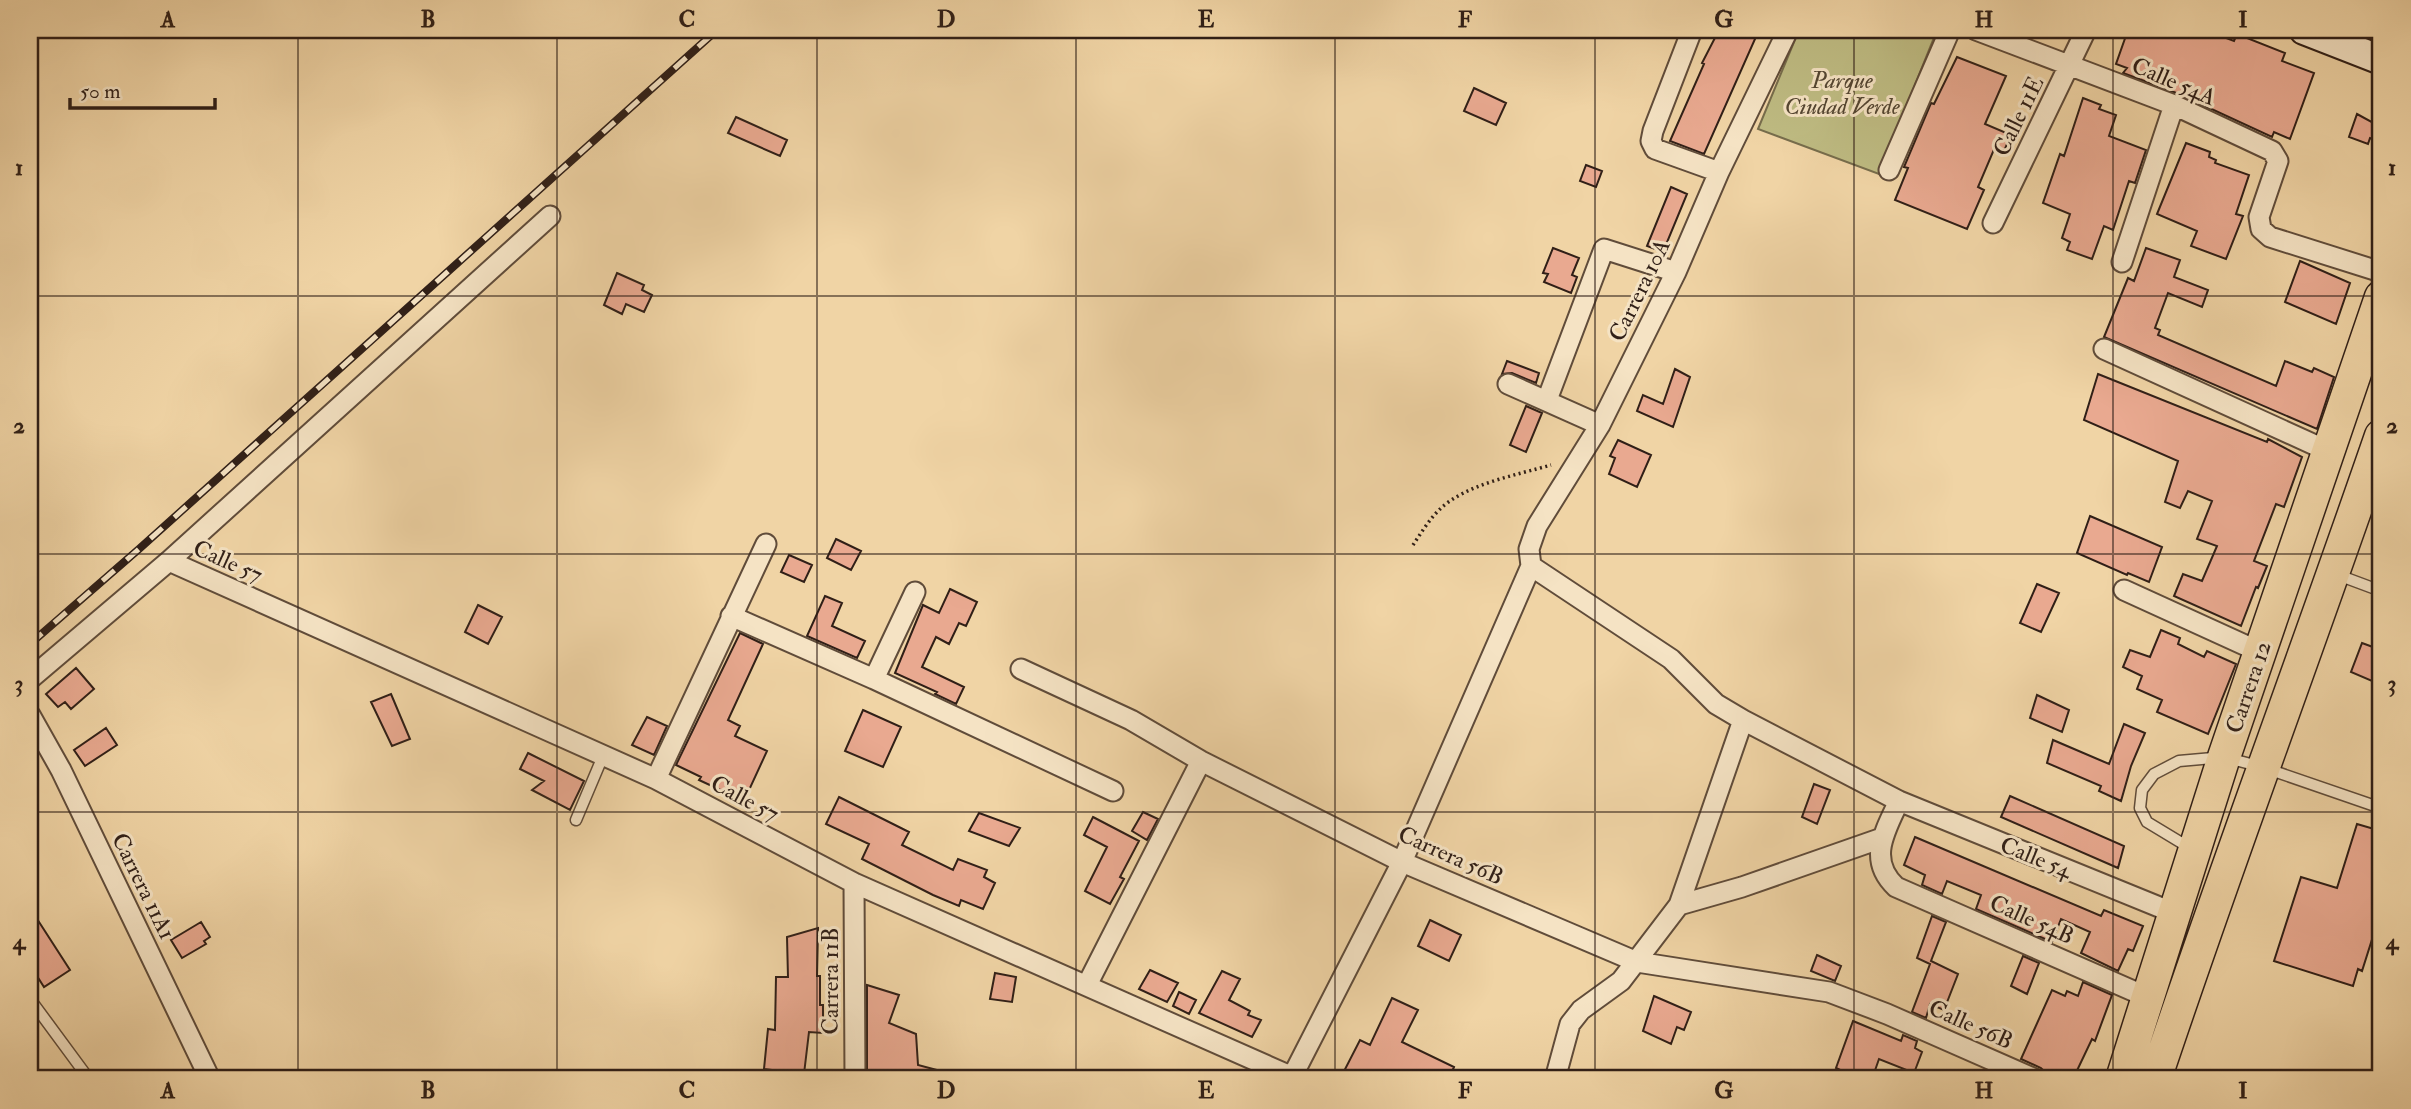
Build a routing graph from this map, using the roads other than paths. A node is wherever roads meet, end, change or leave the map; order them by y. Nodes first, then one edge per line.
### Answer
1 (1692, 30) edge
2 (1788, 30) edge
3 (1951, 30) edge
4 (1976, 30) edge
5 (2086, 30) edge
6 (2304, 30) edge
7 (2381, 60) edge
8 (2069, 65) junction
9 (2174, 105) junction
10 (1889, 170) dead end
11 (1719, 173) junction
12 (550, 216) dead end
13 (1993, 223) dead end
14 (2122, 262) dead end
15 (1676, 272) junction
16 (2381, 272) edge
17 (2381, 297) edge
18 (2104, 349) dead end
19 (1508, 384) dead end
20 (1547, 400) junction
21 (1600, 425) junction
22 (2381, 436) edge
23 (2328, 451) junction
24 (766, 544) dead end
25 (169, 561) junction
26 (1531, 566) junction
27 (2334, 574) junction
28 (2124, 590) dead end
29 (915, 592) dead end
30 (2381, 592) edge
31 (731, 616) junction
32 (2260, 652) junction
33 (1021, 669) dead end
34 (30, 679) edge
35 (874, 679) junction
36 (30, 715) edge
37 (1743, 720) junction
38 (603, 756) junction
39 (2224, 757) junction
40 (1201, 761) junction
41 (2262, 767) junction
42 (656, 779) junction
43 (1113, 791) dead end
44 (1899, 801) junction
45 (2381, 807) edge
46 (576, 820) dead end
47 (1882, 838) junction
48 (2194, 850) junction
49 (1402, 862) junction
50 (854, 883) junction
51 (1678, 905) junction
52 (2174, 914) junction
53 (1637, 962) junction
54 (1087, 985) junction
55 (2147, 997) junction
56 (30, 999) edge
57 (1887, 1014) joint
58 (1295, 1078) edge
59 (89, 1079) edge
60 (209, 1079) edge
61 (855, 1079) edge
62 (1556, 1079) edge
63 (2035, 1079) edge
64 (2122, 1079) edge
65 (2155, 1079) edge

1 - 11 street
2 - 11 street, Carrera 10A
3 - 10 street
4 - 8 street, Calle 54A
5 - 8 street, Calle 11E
6 - 7 street
8 - 9 street, Calle 54A
8 - 13 street, Calle 11E
9 - 14 street
9 - 16 street, Calle 54A
11 - 15 street, Carrera 10A
12 - 25 street
15 - 20 street
15 - 21 street, Carrera 10A
17 - 23 main road, Carrera 12
18 - 23 street
19 - 20 street
20 - 21 street
21 - 26 street, Carrera 10A
22 - 27 main road, Carrera 12
23 - 32 main road, Carrera 12
24 - 31 street
25 - 34 street
25 - 38 street, Calle 57
26 - 37 street, Calle 54
26 - 49 street, Carrera 10A
27 - 30 lane
27 - 41 main road, Carrera 12
28 - 32 street
29 - 35 street
31 - 35 street
31 - 42 street
32 - 39 main road, Carrera 12
33 - 40 street, Carrera 56B
35 - 43 street
36 - 60 street, Carrera 11A1
37 - 44 street, Calle 54
37 - 51 street
38 - 42 street, Calle 57
38 - 46 lane
39 - 41 lane
39 - 48 main road, Carrera 12
39 - 48 lane
40 - 49 street, Carrera 56B
40 - 54 street
41 - 45 lane
41 - 65 main road, Carrera 12
42 - 50 street, Calle 57
44 - 47 street
44 - 52 street, Calle 54
47 - 51 street
47 - 55 street, Calle 54B
48 - 52 main road, Carrera 12
49 - 53 street, Carrera 56B
49 - 58 street, Carrera 10A
50 - 54 street, Calle 57
50 - 61 street, Carrera 11B
51 - 53 street
52 - 55 main road, Carrera 12
53 - 57 street, Carrera 56B
53 - 62 street
54 - 58 street, Calle 57
55 - 64 main road, Carrera 12
56 - 59 lane
57 - 63 street, Calle 56B

